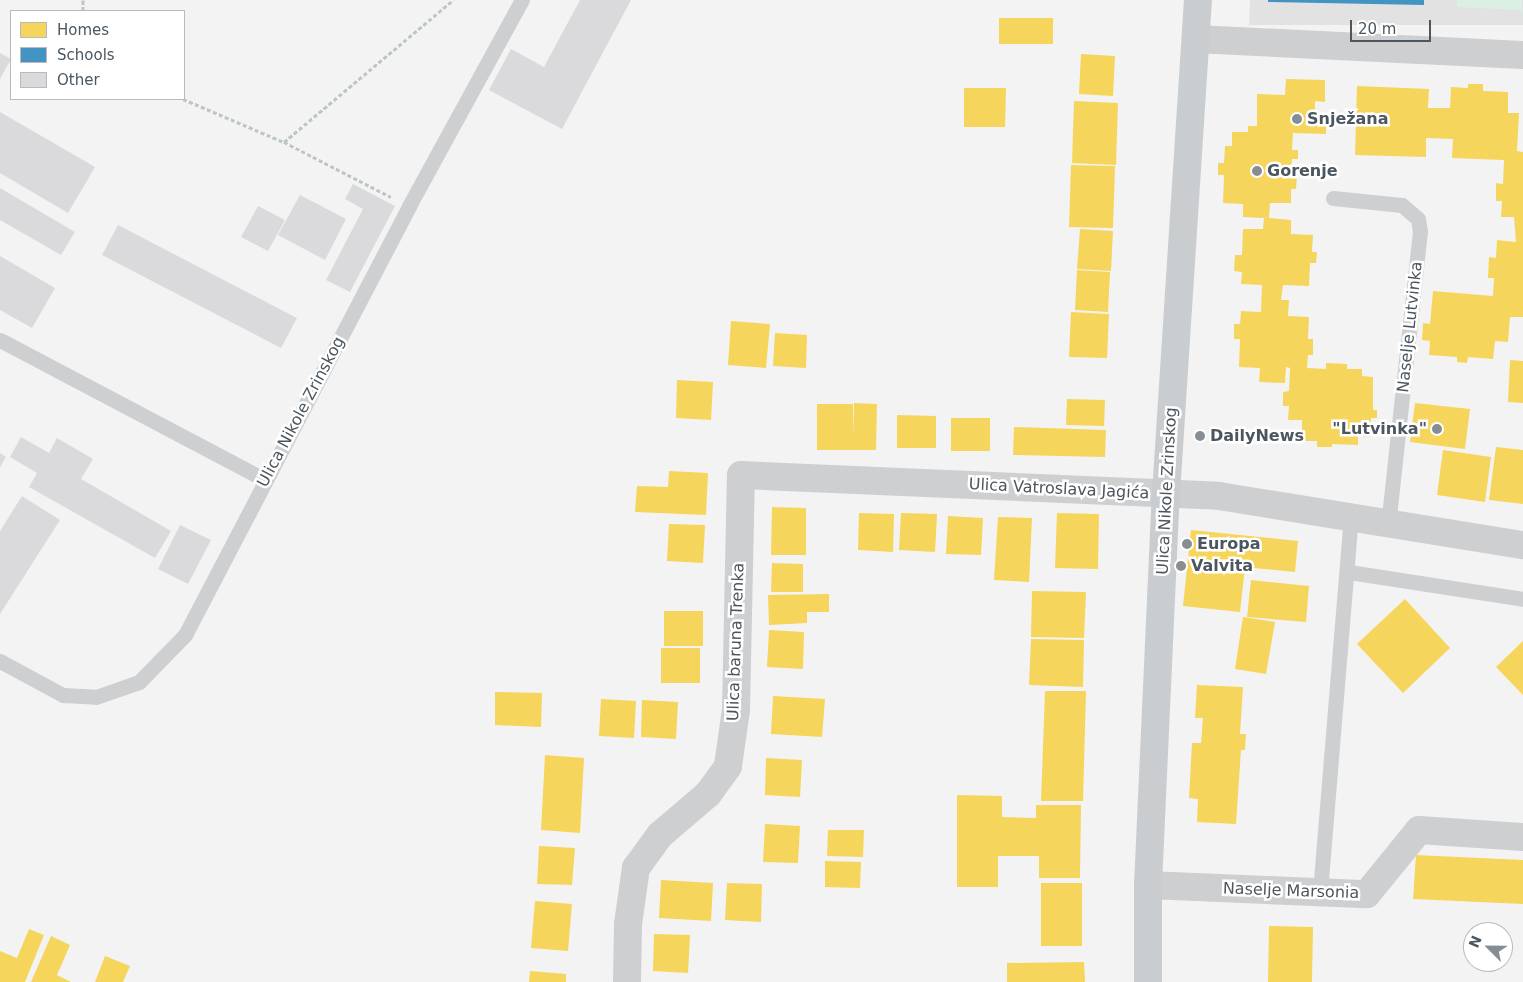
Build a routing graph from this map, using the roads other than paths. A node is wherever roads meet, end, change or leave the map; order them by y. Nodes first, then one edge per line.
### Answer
1 (522, 0) edge
2 (1198, 0) edge
3 (1196, 39) junction
4 (1523, 56) edge
5 (1333, 198) dead end
6 (0, 340) edge
7 (741, 475) joint
8 (265, 480) junction
9 (1166, 494) junction
10 (1351, 517) junction
11 (1388, 524) junction
12 (1523, 545) edge
13 (1349, 572) junction
14 (1523, 599) edge
15 (0, 661) edge
16 (1523, 837) edge
17 (1148, 885) junction
18 (1320, 892) junction
19 (627, 982) edge
20 (1148, 982) edge

1 - 8 lane, Ulica Nikole Zrinskog
2 - 3 main road, Ulica Nikole Zrinskog
3 - 4 street
3 - 9 main road, Ulica Nikole Zrinskog
5 - 11 lane, Naselje Lutvinka
6 - 8 lane
7 - 9 street, Ulica Vatroslava Jagića
7 - 19 street, Ulica baruna Trenka
8 - 15 lane, Ulica Nikole Zrinskog
9 - 10 street, Ulica Vatroslava Jagića
9 - 17 main road, Ulica Nikole Zrinskog
10 - 11 street, Ulica Vatroslava Jagića
10 - 13 lane
11 - 12 street, Ulica Vatroslava Jagića
13 - 14 lane
13 - 18 lane
16 - 18 street, Naselje Marsonia
17 - 18 street, Naselje Marsonia
17 - 20 main road, Ulica Nikole Zrinskog

